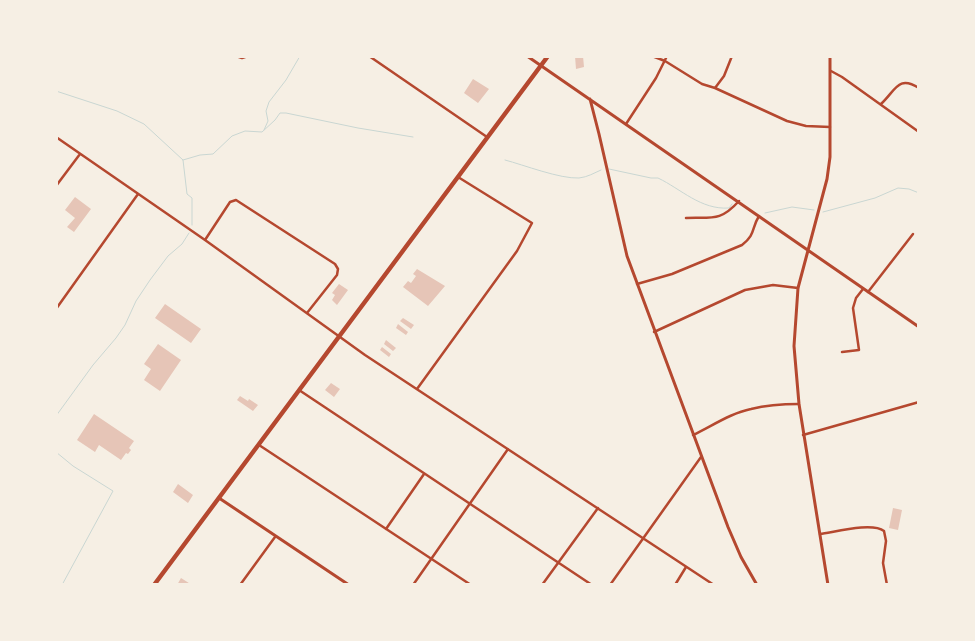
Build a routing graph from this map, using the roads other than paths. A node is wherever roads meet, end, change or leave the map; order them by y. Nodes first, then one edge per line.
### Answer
1 (236, 56) edge
2 (248, 56) edge
3 (369, 56) edge
4 (527, 56) edge
5 (548, 56) edge
6 (652, 56) edge
7 (667, 56) edge
8 (732, 56) edge
9 (830, 56) edge
10 (665, 61) junction
11 (541, 66) junction
12 (831, 71) junction
13 (715, 88) junction
14 (919, 88) edge
15 (590, 99) junction
16 (881, 105) junction
17 (626, 124) junction
18 (830, 127) junction
19 (919, 132) edge
20 (487, 137) junction
21 (56, 138) edge
22 (80, 154) junction
23 (458, 176) junction
24 (56, 186) edge
25 (138, 194) junction
26 (739, 202) junction
27 (758, 216) junction
28 (686, 218) dead end
29 (913, 234) dead end
30 (205, 240) junction
31 (808, 250) junction
32 (637, 284) junction
33 (798, 288) junction
34 (863, 289) junction
35 (868, 292) junction
36 (56, 309) edge
37 (307, 313) junction
38 (919, 327) edge
39 (654, 332) junction
40 (339, 336) junction
41 (842, 352) dead end
42 (418, 389) junction
43 (299, 390) junction
44 (919, 402) edge
45 (799, 404) junction
46 (693, 435) junction
47 (803, 435) junction
48 (259, 444) junction
49 (508, 449) junction
50 (701, 457) junction
51 (424, 474) junction
52 (218, 498) junction
53 (470, 504) junction
54 (598, 508) junction
55 (386, 529) junction
56 (820, 534) junction
57 (275, 537) junction
58 (643, 538) junction
59 (431, 558) junction
60 (558, 563) junction
61 (687, 567) junction
62 (154, 585) edge
63 (240, 585) edge
64 (349, 585) edge
65 (413, 585) edge
66 (471, 585) edge
67 (542, 585) edge
68 (592, 585) edge
69 (610, 585) edge
70 (675, 585) edge
71 (714, 585) edge
72 (757, 585) edge
73 (828, 585) edge
74 (887, 585) edge

1 - 2 street
3 - 20 street
4 - 11 street
5 - 11 highway
6 - 10 street
7 - 10 street
8 - 13 street
9 - 12 street
10 - 13 street
10 - 17 street
11 - 15 street
11 - 20 highway
12 - 16 street
12 - 18 street
13 - 18 street
14 - 16 street
15 - 17 street
15 - 32 street
16 - 19 street
17 - 26 street
18 - 31 street
20 - 23 highway
21 - 22 street
22 - 24 street
22 - 25 street
23 - 40 highway
23 - 42 street
25 - 30 street
25 - 36 street
26 - 27 street
26 - 28 street
27 - 31 street
27 - 32 street
29 - 35 street
30 - 37 street
30 - 37 street
31 - 33 street
31 - 34 street
32 - 39 street
33 - 39 street
33 - 45 street
34 - 35 street
34 - 41 street
35 - 38 street
37 - 40 street
39 - 46 street
40 - 42 street
40 - 43 highway
42 - 49 street
43 - 48 highway
43 - 51 street
44 - 47 street
45 - 46 street
45 - 47 street
46 - 50 street
47 - 56 street
48 - 52 highway
48 - 55 street
49 - 53 street
49 - 54 street
50 - 58 street
50 - 72 street
51 - 53 street
51 - 55 street
52 - 57 street
52 - 62 highway
53 - 59 street
53 - 60 street
54 - 58 street
54 - 60 street
55 - 59 street
56 - 73 street
56 - 74 street
57 - 63 street
57 - 64 street
58 - 61 street
58 - 69 street
59 - 65 street
59 - 66 street
60 - 67 street
60 - 68 street
61 - 70 street
61 - 71 street

